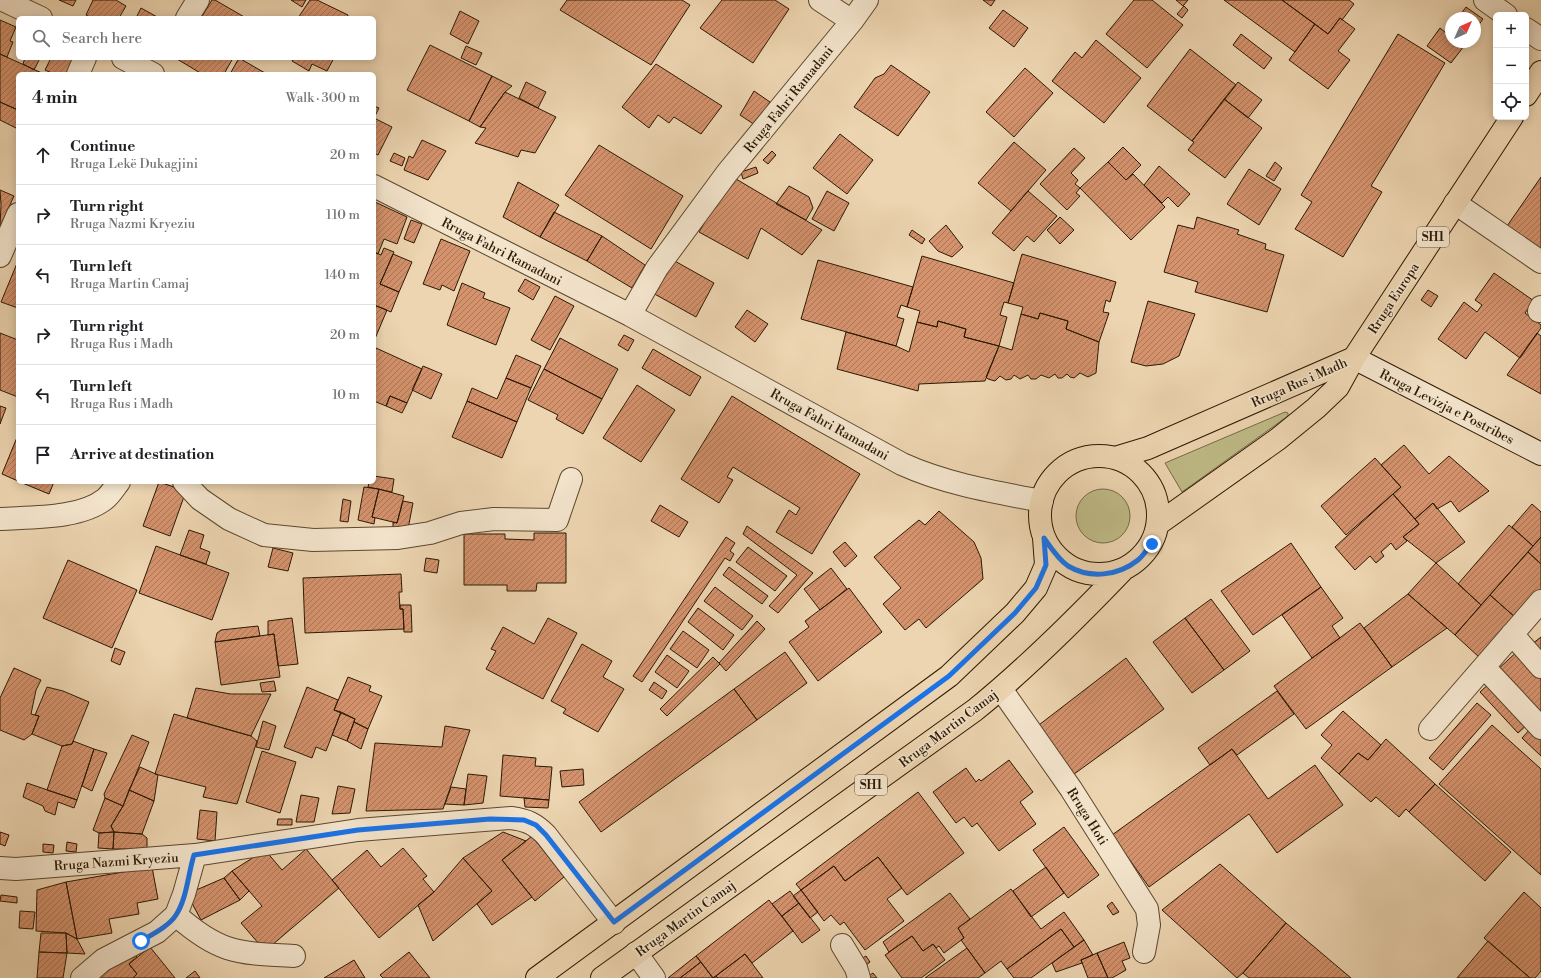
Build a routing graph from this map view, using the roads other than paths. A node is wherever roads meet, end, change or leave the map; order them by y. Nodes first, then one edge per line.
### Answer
1 (3, 0) edge
2 (198, 0) edge
3 (820, 0) edge
4 (867, 0) edge
5 (1485, 0) edge
6 (1502, 12) edge
7 (37, 16) edge
8 (188, 16) edge
9 (852, 21) junction
10 (1529, 31) edge
11 (1541, 39) edge
12 (84, 60) edge
13 (126, 60) edge
14 (161, 60) edge
15 (79, 72) edge
16 (150, 72) edge
17 (155, 72) edge
18 (1541, 72) edge
19 (1529, 90) edge
20 (1510, 120) edge
21 (376, 187) edge
22 (1455, 203) junction
23 (16, 219) edge
24 (0, 256) edge
25 (1541, 262) edge
26 (630, 315) junction
27 (1354, 358) junction
28 (1541, 454) edge
29 (1115, 458) junction
30 (571, 480) dead end
31 (118, 484) edge
32 (186, 484) edge
33 (1042, 501) junction
34 (0, 519) edge
35 (1158, 524) junction
36 (1044, 538) junction
37 (1122, 570) junction
38 (1541, 601) edge
39 (1512, 634) junction
40 (1484, 667) junction
41 (1541, 667) edge
42 (1001, 689) junction
43 (1541, 728) edge
44 (1430, 729) dead end
45 (194, 855) junction
46 (0, 868) edge
47 (176, 915) junction
48 (614, 922) junction
49 (842, 945) dead end
50 (1144, 952) dead end
51 (636, 953) junction
52 (294, 956) dead end
53 (82, 978) edge
54 (537, 978) edge
55 (602, 978) edge
56 (654, 978) edge
57 (859, 978) edge

1 - 7 street
2 - 8 street
3 - 9 street
4 - 9 street, Rruga Fahri Ramadani
5 - 6 street
9 - 26 street, Rruga Fahri Ramadani
10 - 11 street
12 - 15 street
13 - 16 street
14 - 17 street
18 - 19 main road
20 - 22 main road, Rruga Europa / SH1
21 - 26 street, Rruga Fahri Ramadani
22 - 25 street
22 - 27 main road, Rruga Europa / SH1
23 - 24 street
26 - 33 street, Rruga Fahri Ramadani
27 - 28 street, Rruga Levizja e Postribes
27 - 29 main road, Rruga Rus i Madh
27 - 35 main road, Rruga Rus i Madh / SH1
29 - 33 main road, Rruga Rus i Madh
29 - 35 main road, Rruga Rus i Madh
30 - 32 street
31 - 34 street
33 - 36 main road, Rruga Rus i Madh
35 - 37 main road, Rruga Rus i Madh
36 - 37 main road, Rruga Rus i Madh
36 - 48 main road
37 - 42 main road, Rruga Martin Camaj / SH1
38 - 39 street
39 - 40 street
39 - 41 street
40 - 43 street
40 - 44 street
42 - 50 street, Rruga Hoti
42 - 51 main road, Rruga Martin Camaj / SH1
45 - 46 street, Rruga Nazmi Kryeziu
45 - 47 street
45 - 48 street, Rruga Nazmi Kryeziu
47 - 52 street
47 - 53 street
48 - 54 main road
49 - 57 street
51 - 55 main road, Rruga Martin Camaj / SH1
51 - 56 street

